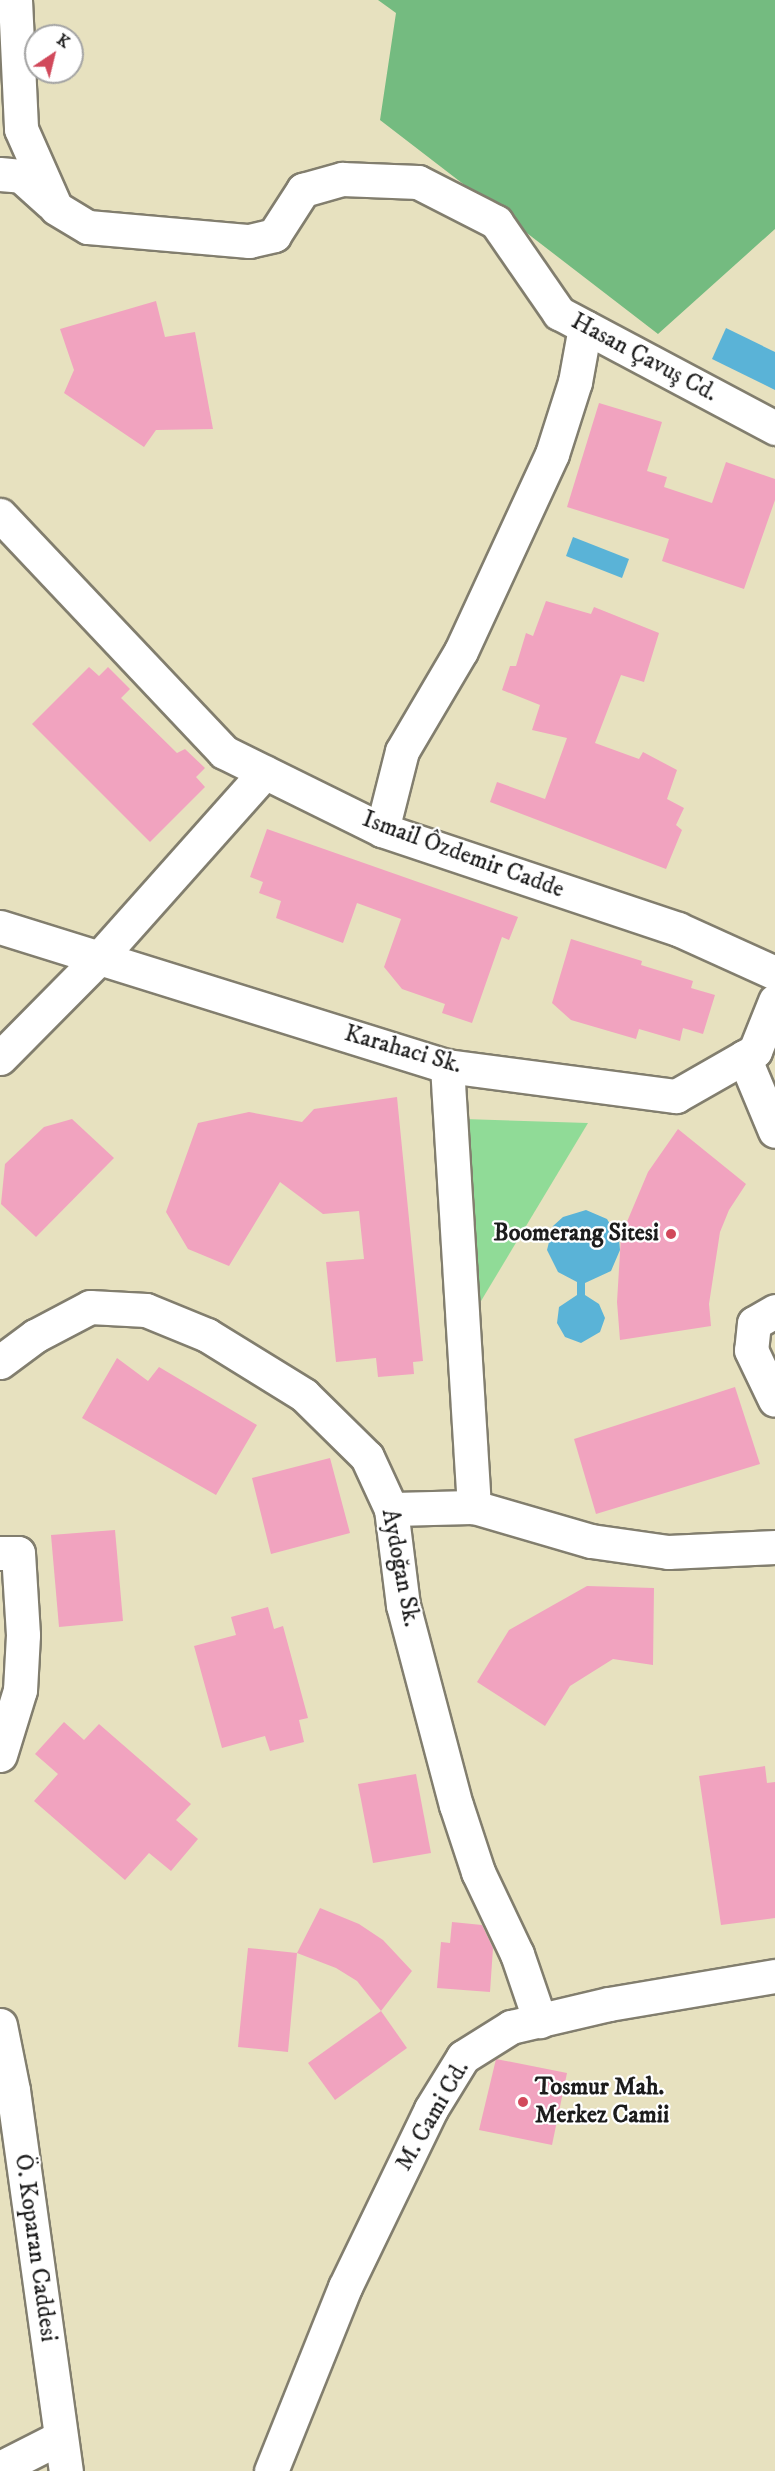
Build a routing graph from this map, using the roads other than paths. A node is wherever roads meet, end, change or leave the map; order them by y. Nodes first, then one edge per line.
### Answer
1 (15, 0) edge
2 (0, 174) edge
3 (56, 208) junction
4 (585, 327) junction
5 (775, 428) edge
6 (0, 515) edge
7 (266, 772) junction
8 (382, 830) junction
9 (0, 927) edge
10 (101, 956) junction
11 (775, 973) edge
12 (775, 1001) edge
13 (744, 1057) junction
14 (0, 1058) edge
15 (447, 1066) junction
16 (775, 1131) edge
17 (775, 1311) edge
18 (0, 1362) edge
19 (775, 1400) edge
20 (474, 1507) junction
21 (391, 1509) junction
22 (775, 1547) edge
23 (0, 1553) edge
24 (0, 1755) edge
25 (775, 1976) edge
26 (540, 2020) junction
27 (0, 2025) edge
28 (8, 2117) edge
29 (61, 2437) junction
30 (0, 2468) edge
31 (66, 2471) edge
32 (271, 2471) edge

1 - 3 street
2 - 3 street, Hasan Çavuş Cd.
3 - 4 street, Hasan Çavuş Cd.
4 - 5 street, Hasan Çavuş Cd.
4 - 8 street
6 - 7 street, Ismail Ôzdemir Cadde
7 - 8 street, Ismail Ôzdemir Cadde
7 - 10 street
8 - 11 street, Ismail Ôzdemir Cadde
9 - 10 street, Karahaci Sk.
10 - 14 street
10 - 15 street, Karahaci Sk.
12 - 13 street, Karahaci Sk.
13 - 15 street, Karahaci Sk.
13 - 16 street
15 - 20 street
17 - 19 street
18 - 21 street, Aydoğan Sk.
20 - 21 street
20 - 22 street
21 - 26 street, Aydoğan Sk.
23 - 24 street
25 - 26 street, M. Cami Cd.
26 - 32 street, M. Cami Cd.
27 - 28 street, Ö. Koparan Caddesi
28 - 29 street, Ö. Koparan Caddesi
29 - 30 street
29 - 31 street, Ö. Koparan Caddesi

